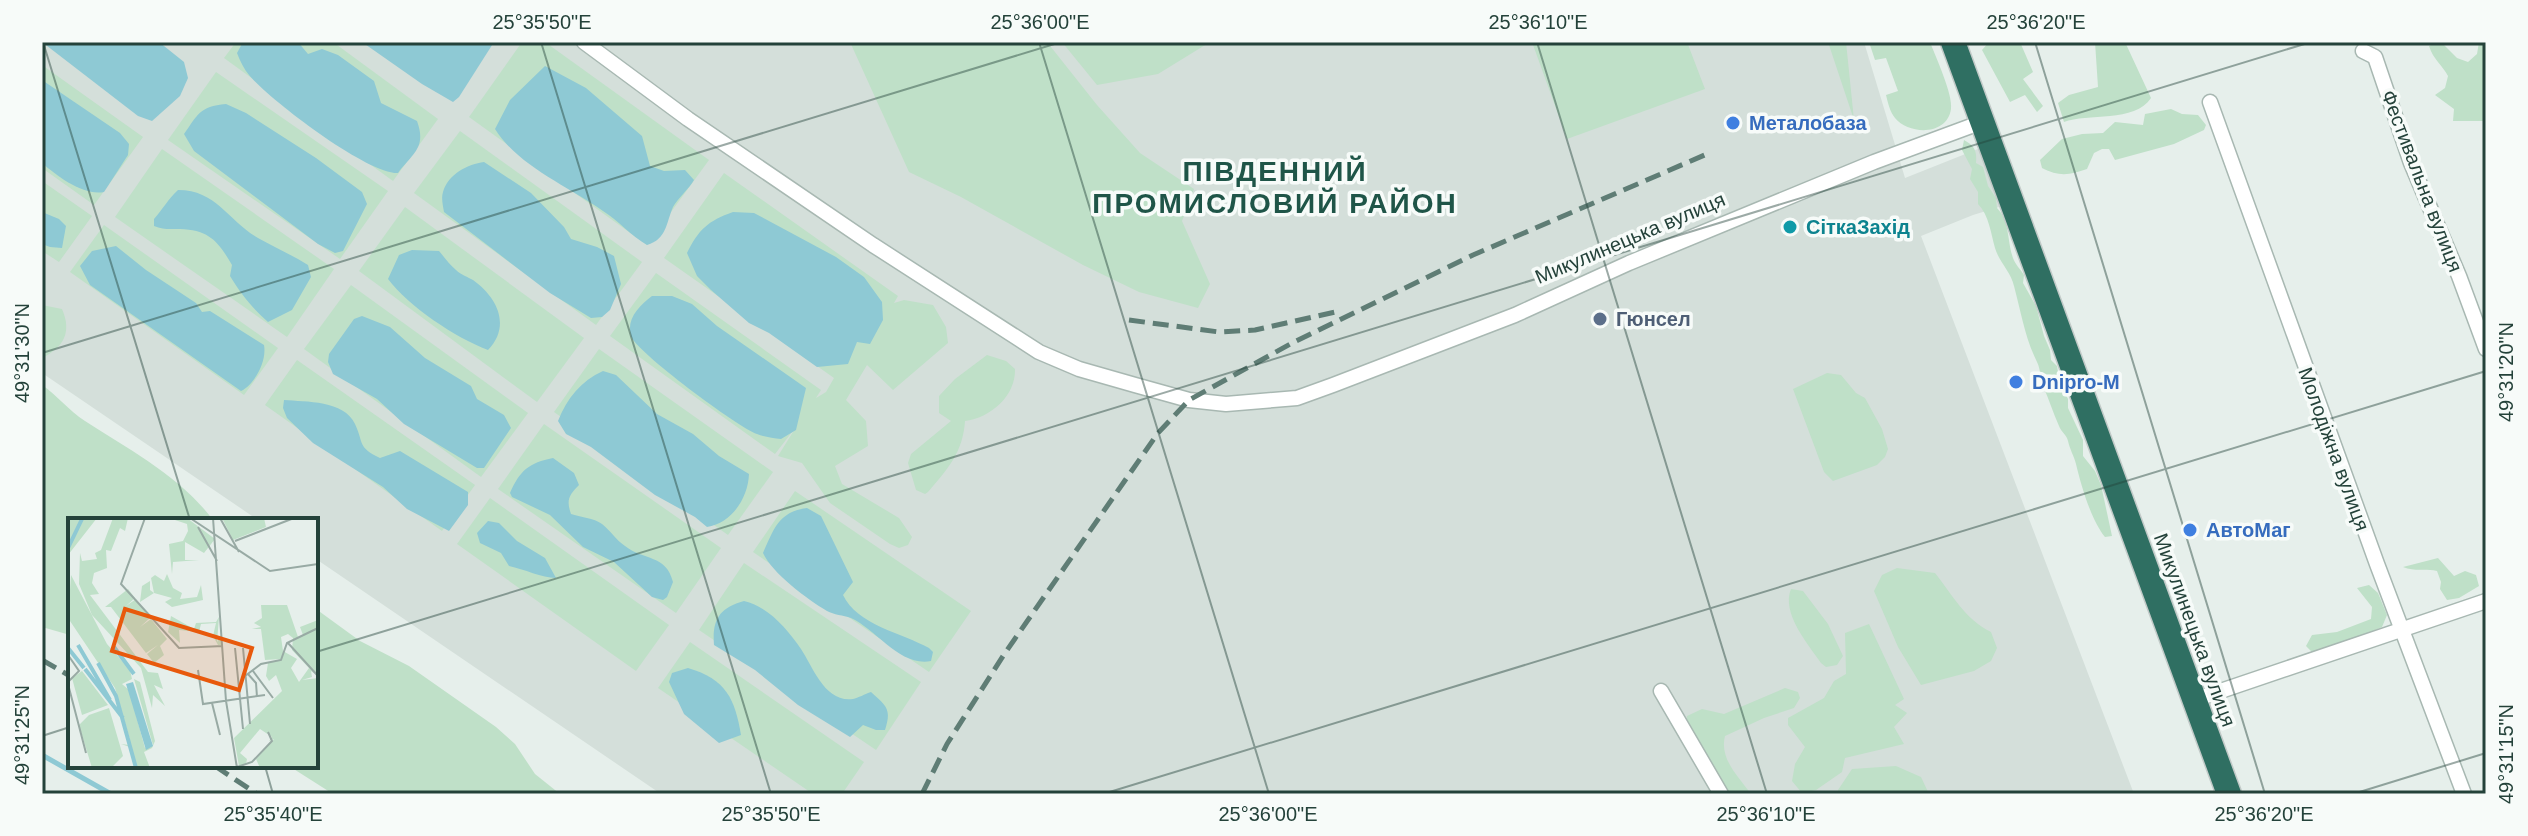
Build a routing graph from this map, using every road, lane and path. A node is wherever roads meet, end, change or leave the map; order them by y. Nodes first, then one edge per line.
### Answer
1 (584, 42) edge
2 (1953, 42) edge
3 (2369, 54) dead end
4 (2210, 102) dead end
5 (1982, 122) junction
6 (2486, 349) edge
7 (2486, 601) edge
8 (2402, 631) junction
9 (1661, 691) dead end
10 (2194, 700) junction
11 (1721, 794) edge
12 (2229, 794) edge
13 (2464, 794) edge

1 - 5 street, Микулинецька вулиця
2 - 5 highway, Микулинецька вулиця
3 - 6 street, Фестивальна вулиця
4 - 8 street, Молодіжна вулиця
5 - 10 highway, Микулинецька вулиця
7 - 8 street
8 - 10 street
8 - 13 street, Молодіжна вулиця
9 - 11 street
10 - 12 highway, Микулинецька вулиця

